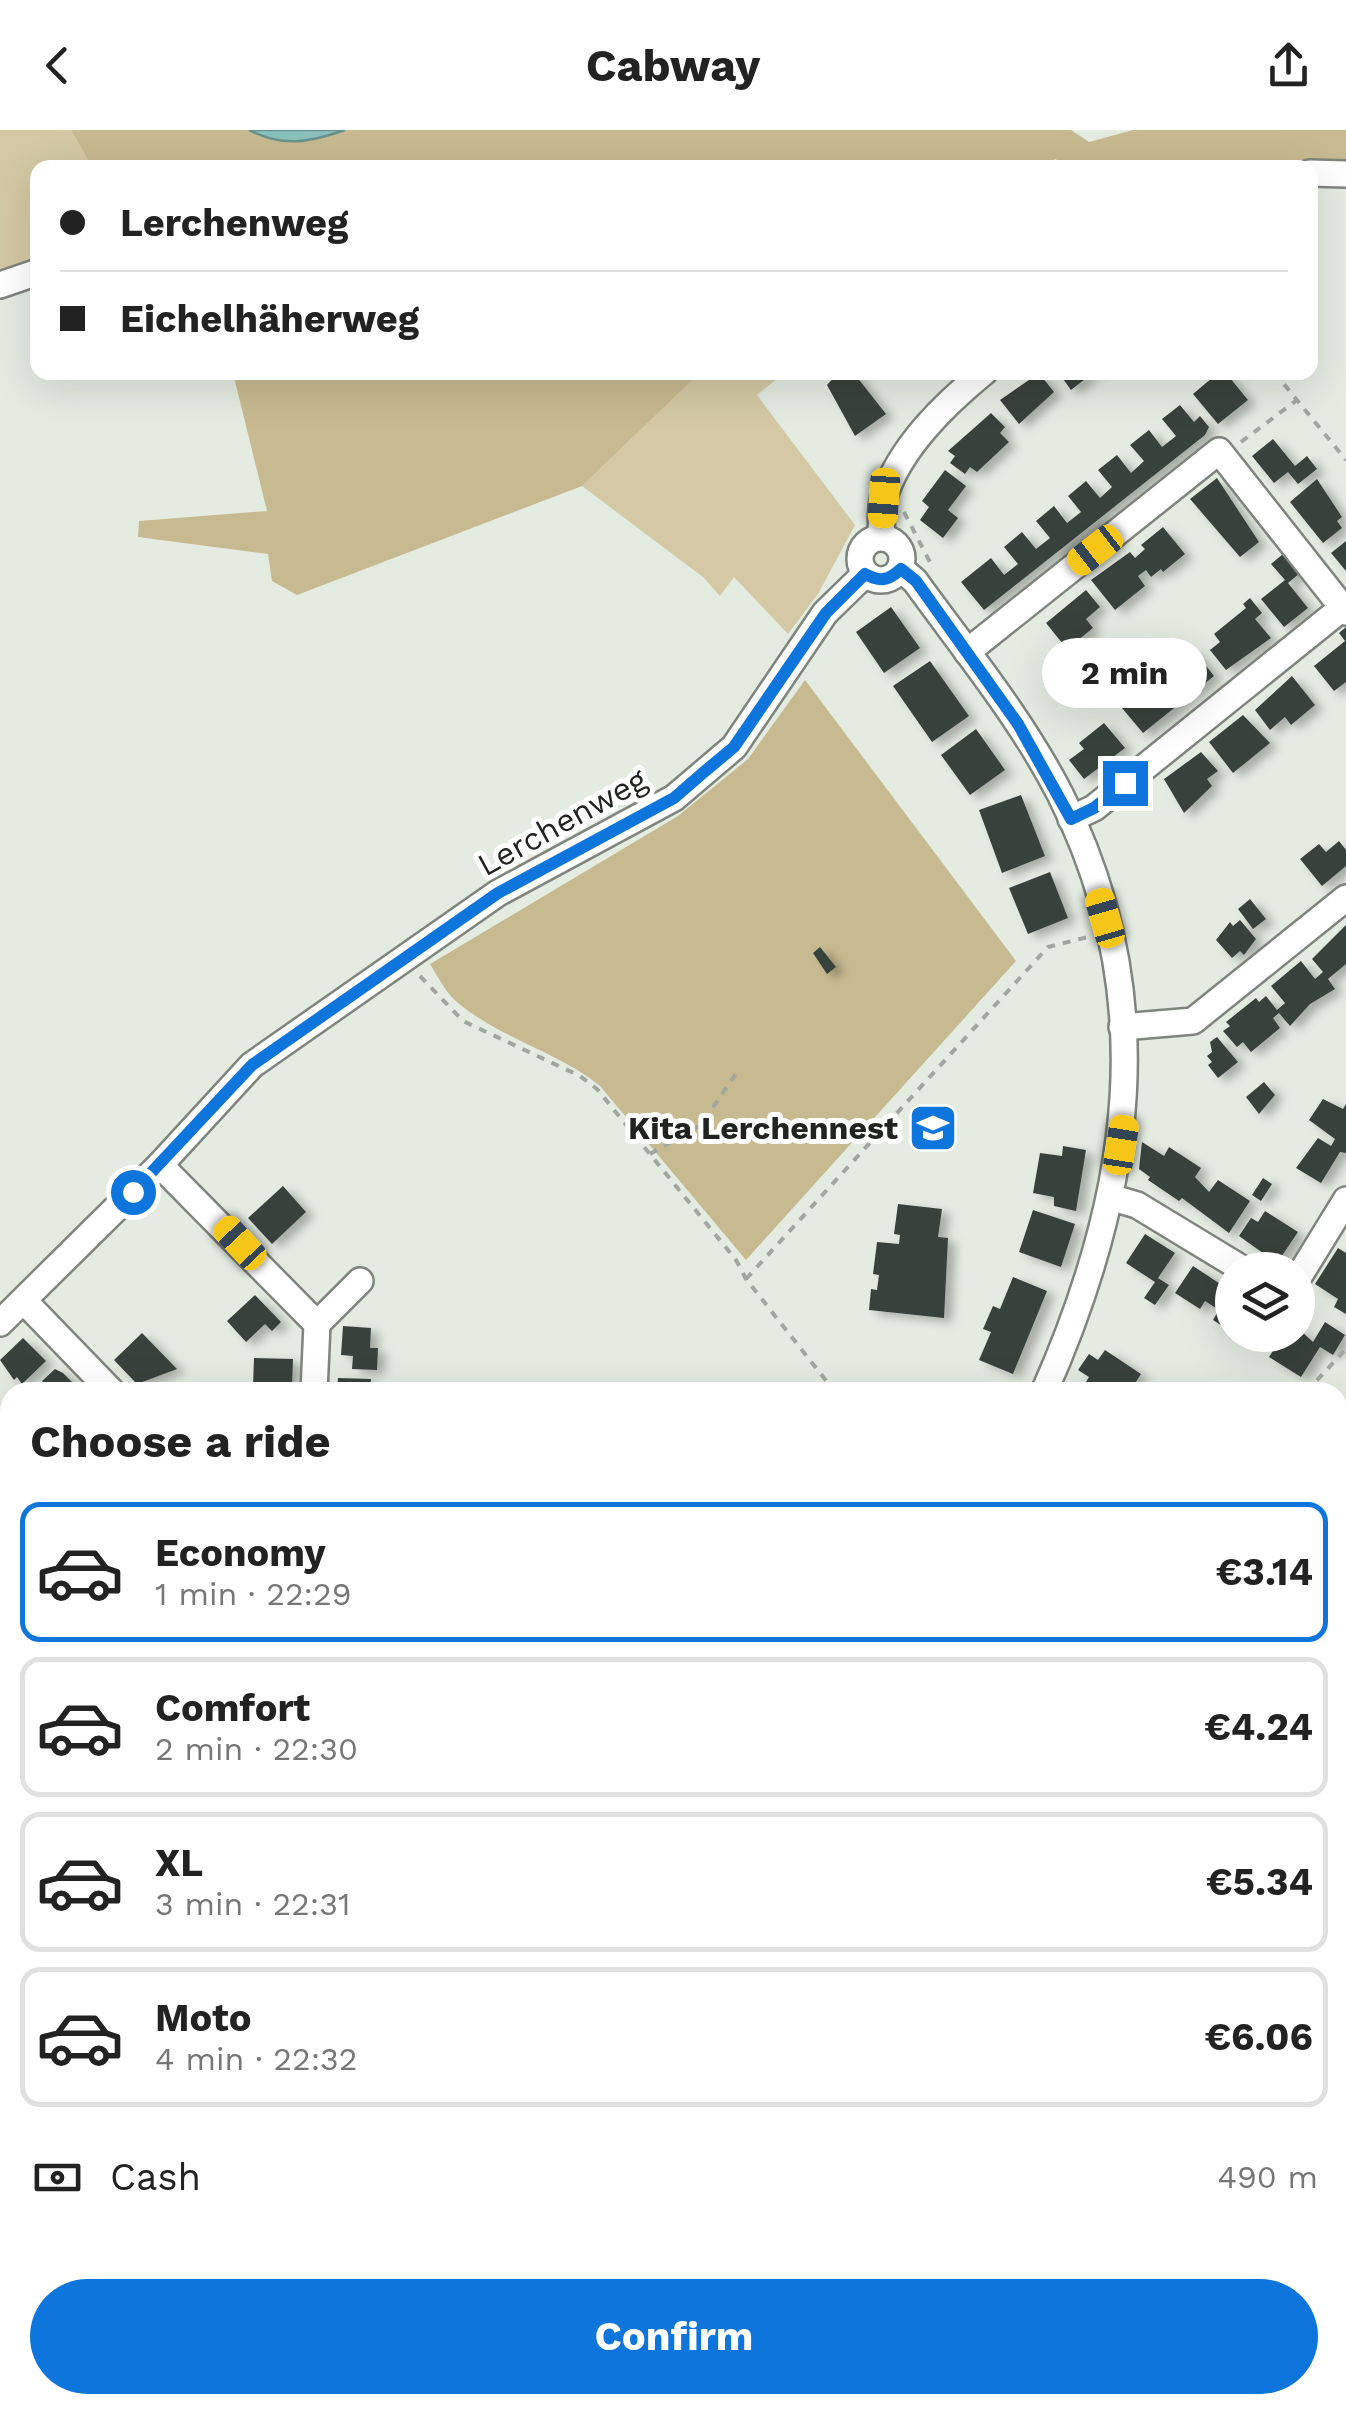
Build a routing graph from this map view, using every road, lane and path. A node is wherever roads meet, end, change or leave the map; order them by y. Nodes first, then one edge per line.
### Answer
1 (1318, 174) edge
2 (1346, 174) edge
3 (30, 275) edge
4 (0, 286) edge
5 (975, 380) edge
6 (1281, 380) edge
7 (1297, 400) junction
8 (1223, 456) junction
9 (1346, 460) edge
10 (907, 498) dead end
11 (881, 536) junction
12 (901, 569) junction
13 (865, 574) junction
14 (936, 574) dead end
15 (1344, 611) edge
16 (966, 652) junction
17 (1071, 819) junction
18 (1346, 898) edge
19 (1109, 932) junction
20 (404, 957) junction
21 (1122, 1027) junction
22 (738, 1072) dead end
23 (650, 1154) junction
24 (160, 1165) junction
25 (1113, 1198) junction
26 (1346, 1200) edge
27 (1215, 1252) edge
28 (1314, 1252) edge
29 (746, 1279) junction
30 (360, 1282) dead end
31 (24, 1301) junction
32 (0, 1323) edge
33 (317, 1324) junction
34 (1346, 1349) edge
35 (102, 1382) edge
36 (314, 1382) edge
37 (827, 1382) edge
38 (1054, 1382) edge
39 (1315, 1382) edge

1 - 2 street
3 - 4 street
5 - 11 street, Lerchenweg
6 - 7 path
7 - 8 path
7 - 9 path
8 - 15 street
8 - 16 street
10 - 14 path
11 - 12 street
11 - 13 street, Lerchenweg
12 - 13 street
12 - 16 street
13 - 20 street, Lerchenweg
15 - 17 street
16 - 17 street
17 - 19 street
18 - 21 street
19 - 21 street
19 - 29 path
20 - 23 path
20 - 24 street, Lerchenweg
21 - 25 street
22 - 23 path
23 - 29 path
24 - 31 street, Lerchenweg
24 - 33 street
25 - 27 street
25 - 38 street
26 - 28 street
29 - 37 path
30 - 33 street
31 - 32 street, Lerchenweg
31 - 35 street
33 - 36 street
34 - 39 path

